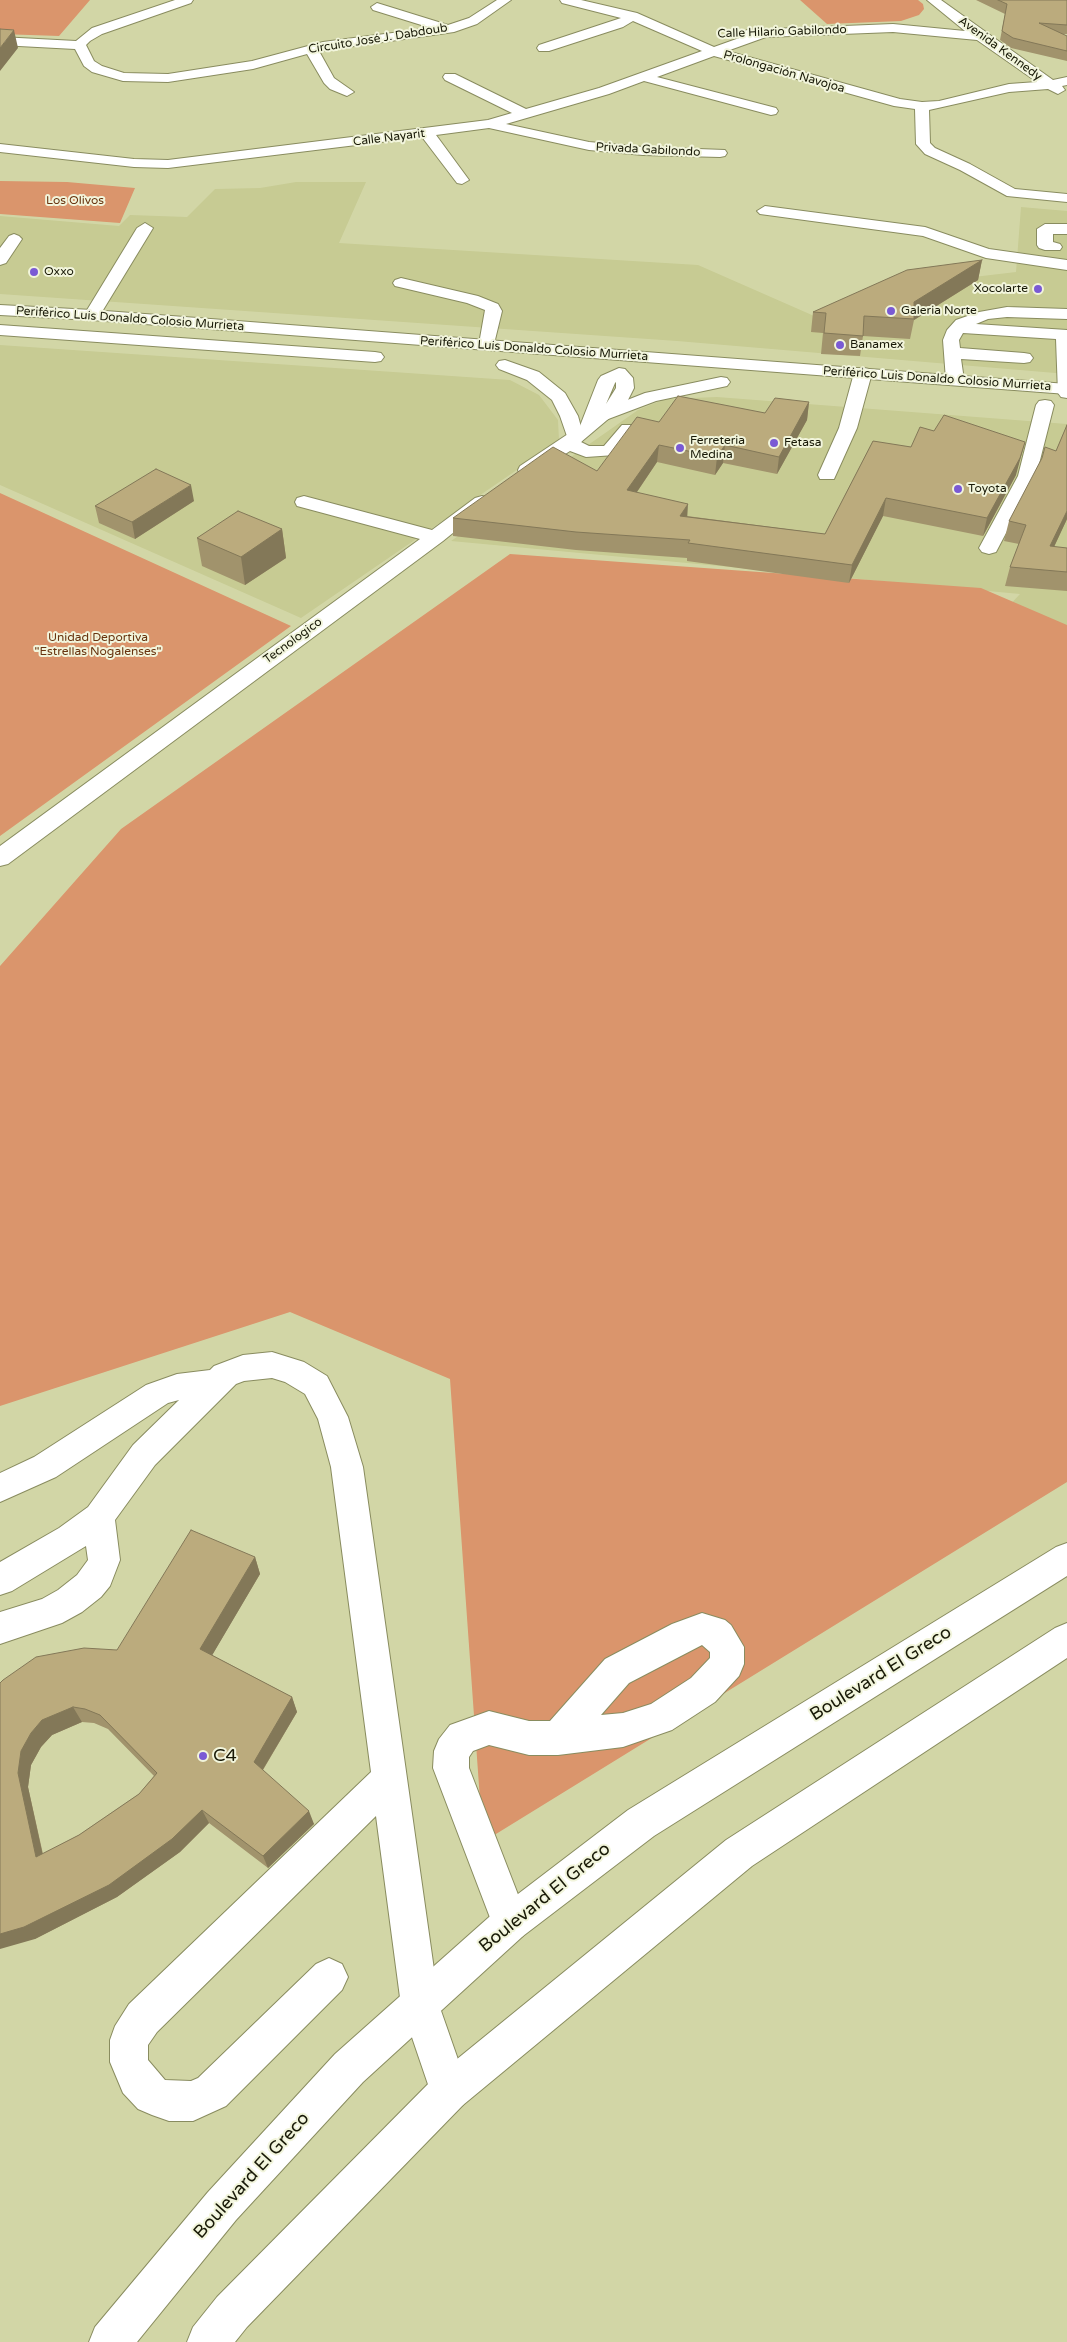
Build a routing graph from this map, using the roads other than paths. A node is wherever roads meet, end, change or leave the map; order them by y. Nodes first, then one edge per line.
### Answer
1 (187, 0) edge
2 (505, 0) edge
3 (566, 0) edge
4 (629, 0) edge
5 (933, 0) edge
6 (377, 7) dead end
7 (937, 15) junction
8 (634, 17) junction
9 (893, 28) junction
10 (449, 29) junction
11 (671, 32) junction
12 (765, 33) junction
13 (708, 34) dead end
14 (724, 34) dead end
15 (980, 36) junction
16 (0, 41) edge
17 (79, 45) junction
18 (544, 48) dead end
19 (311, 49) junction
20 (715, 52) junction
21 (1067, 70) edge
22 (1037, 76) junction
23 (643, 77) junction
24 (450, 78) dead end
25 (1067, 81) edge
26 (1051, 85) junction
27 (1009, 88) junction
28 (348, 92) dead end
29 (1067, 97) edge
30 (922, 106) junction
31 (771, 111) dead end
32 (525, 114) junction
33 (490, 124) junction
34 (427, 133) junction
35 (0, 148) edge
36 (720, 153) dead end
37 (462, 180) dead end
38 (1066, 198) edge
39 (766, 211) dead end
40 (145, 228) dead end
41 (1067, 228) edge
42 (14, 239) dead end
43 (1060, 248) edge
44 (0, 260) edge
45 (1057, 267) edge
46 (1067, 273) edge
47 (401, 283) dead end
48 (0, 310) edge
49 (1067, 314) edge
50 (92, 315) junction
51 (958, 329) junction
52 (0, 330) edge
53 (1065, 335) edge
54 (488, 344) junction
55 (520, 347) junction
56 (953, 353) junction
57 (387, 358) dead end
58 (1024, 358) dead end
59 (741, 365) junction
60 (573, 368) dead end
61 (591, 370) dead end
62 (619, 373) junction
63 (864, 373) junction
64 (638, 375) dead end
65 (665, 377) dead end
66 (955, 380) junction
67 (721, 382) junction
68 (741, 383) dead end
69 (839, 390) dead end
70 (859, 392) junction
71 (878, 393) dead end
72 (1067, 394) edge
73 (1025, 403) dead end
74 (1045, 405) junction
75 (628, 429) edge
76 (584, 431) junction
77 (826, 475) dead end
78 (304, 502) dead end
79 (436, 537) junction
80 (989, 548) dead end
81 (0, 858) edge
82 (216, 1382) junction
83 (0, 1488) edge
84 (99, 1516) junction
85 (1067, 1558) edge
86 (0, 1580) edge
87 (0, 1628) edge
88 (1067, 1639) edge
89 (558, 1738) dead end
90 (389, 1779) junction
91 (510, 1923) junction
92 (329, 1976) dead end
93 (420, 2005) junction
94 (449, 2091) junction
95 (110, 2342) edge
96 (208, 2342) edge

1 - 17 street
2 - 10 street, Circuito José J. Dabdoub
3 - 8 street, Prolongación Navojoa
4 - 8 street
5 - 7 street, Avenida Kennedy
6 - 10 street
7 - 9 street, Calle Hilario Gabilondo
7 - 15 street, Avenida Kennedy
8 - 11 street, Prolongación Navojoa
8 - 18 street
9 - 12 street, Calle Hilario Gabilondo
9 - 15 street, Calle Hilario Gabilondo
10 - 19 street, Circuito José J. Dabdoub
11 - 13 street, Calle Hilario Gabilondo
11 - 20 street, Prolongación Navojoa
12 - 14 street, Calle Hilario Gabilondo
12 - 20 street, Calle Nayarit
15 - 22 street, Avenida Kennedy
16 - 17 street
17 - 19 street, Circuito José J. Dabdoub
19 - 28 street
20 - 23 street, Calle Nayarit
20 - 30 street, Prolongación Navojoa
21 - 22 street
22 - 26 street, Avenida Kennedy
22 - 27 street
23 - 31 street
23 - 32 street, Calle Nayarit
24 - 32 street
25 - 26 street
26 - 27 street
26 - 29 street, Avenida Kennedy
27 - 30 street, Prolongación Navojoa
30 - 38 street
32 - 33 street, Calle Nayarit
33 - 34 street, Calle Nayarit
33 - 36 street, Privada Gabilondo
34 - 35 street, Calle Nayarit
34 - 37 street
39 - 45 street
40 - 50 street
41 - 43 street
42 - 44 street
43 - 45 street
45 - 46 street
47 - 54 street
48 - 50 street, Periférico Luis Donaldo Colosio Murrieta
49 - 51 street
50 - 54 street, Periférico Luis Donaldo Colosio Murrieta
51 - 53 street
51 - 56 street
52 - 57 street, Periférico Luis Donaldo Colosio Murrieta
53 - 72 street
54 - 55 street, Periférico Luis Donaldo Colosio Murrieta
55 - 59 street, Periférico Luis Donaldo Colosio Murrieta
55 - 62 street
56 - 58 street
56 - 66 street
59 - 62 street
59 - 63 street, Periférico Luis Donaldo Colosio Murrieta
60 - 76 street, Periférico Luis Donaldo Colosio Murrieta
61 - 62 street, Periférico Luis Donaldo Colosio Murrieta
62 - 64 street, Periférico Luis Donaldo Colosio Murrieta
62 - 76 street, Tecnologico
63 - 66 street, Periférico Luis Donaldo Colosio Murrieta
63 - 70 street
65 - 67 street, Periférico Luis Donaldo Colosio Murrieta
66 - 72 street, Periférico Luis Donaldo Colosio Murrieta
67 - 68 street, Periférico Luis Donaldo Colosio Murrieta
67 - 76 street
69 - 70 street, Periférico Luis Donaldo Colosio Murrieta
70 - 71 street, Periférico Luis Donaldo Colosio Murrieta
70 - 77 street
72 - 74 street, Periférico Luis Donaldo Colosio Murrieta
73 - 74 street, Periférico Luis Donaldo Colosio Murrieta
74 - 80 street
75 - 76 street
76 - 79 street, Tecnologico
78 - 79 street
79 - 81 street, Tecnologico
82 - 83 street
82 - 84 street
82 - 90 street
84 - 86 street
84 - 87 street
85 - 91 street, Boulevard El Greco
88 - 94 street
89 - 91 street
90 - 92 street
90 - 93 street
91 - 93 street, Boulevard El Greco
93 - 94 street
93 - 95 street, Boulevard El Greco
94 - 96 street

